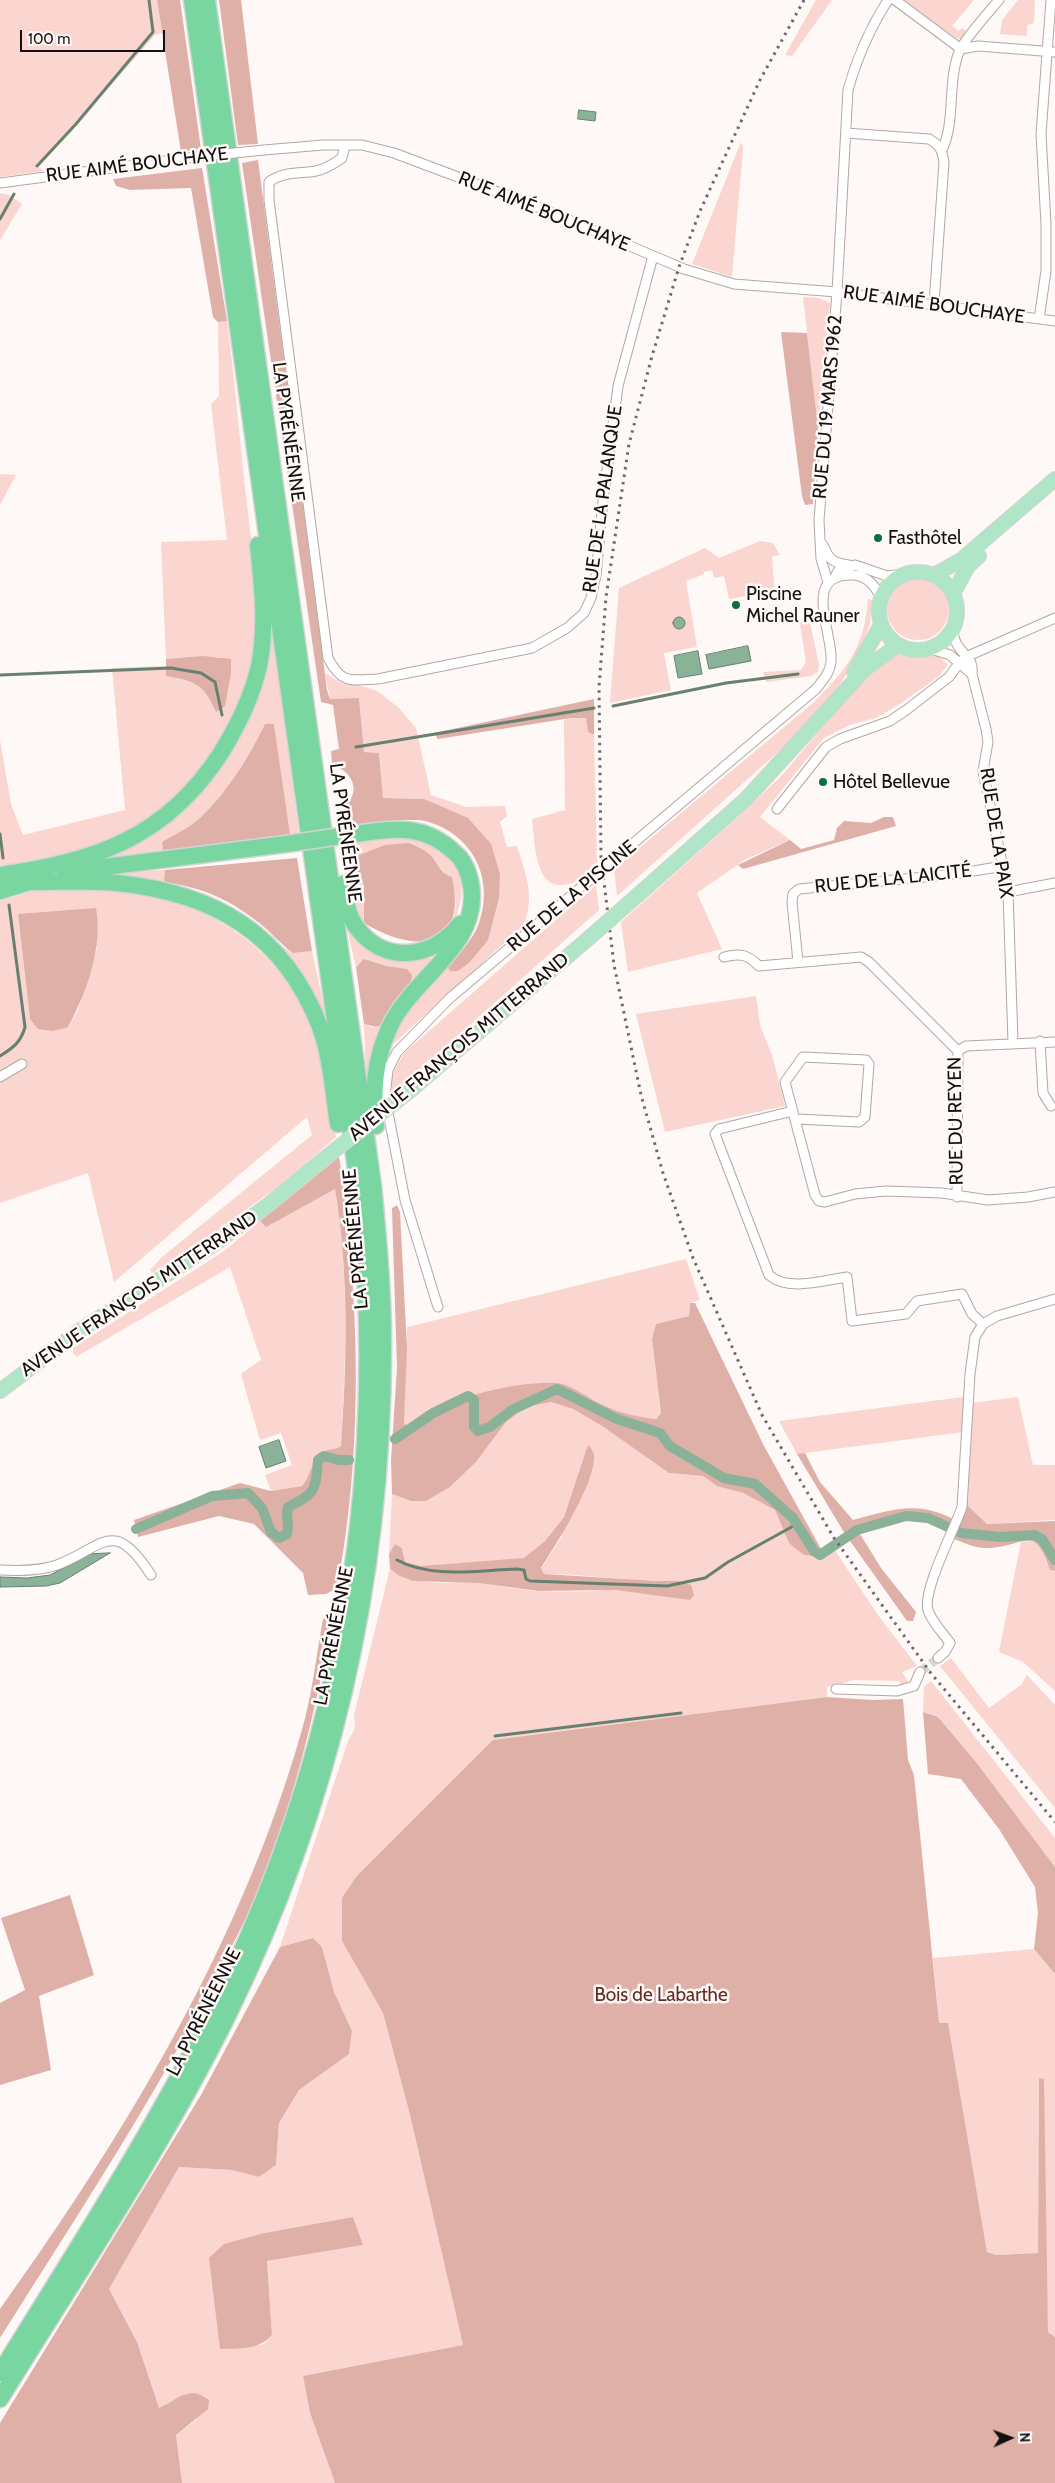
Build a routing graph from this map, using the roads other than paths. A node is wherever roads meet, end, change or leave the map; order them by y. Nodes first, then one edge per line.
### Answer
1 (192, 0) edge
2 (207, 0) edge
3 (888, 0) edge
4 (895, 0) edge
5 (999, 0) edge
6 (1051, 0) edge
7 (961, 48) junction
8 (1051, 52) edge
9 (846, 133) junction
10 (345, 145) junction
11 (942, 150) junction
12 (0, 182) edge
13 (653, 256) junction
14 (838, 292) junction
15 (934, 304) junction
16 (1039, 319) junction
17 (1055, 321) edge
18 (1055, 479) edge
19 (260, 482) junction
20 (1055, 492) edge
21 (819, 520) junction
22 (856, 565) junction
23 (904, 574) junction
24 (934, 575) junction
25 (832, 580) junction
26 (953, 594) junction
27 (881, 598) junction
28 (1055, 618) edge
29 (881, 625) junction
30 (952, 631) junction
31 (898, 645) junction
32 (931, 649) junction
33 (968, 656) junction
34 (960, 662) junction
35 (972, 674) junction
36 (837, 698) junction
37 (322, 808) junction
38 (777, 810) dead end
39 (1003, 866) junction
40 (0, 875) edge
41 (32, 876) junction
42 (1055, 883) edge
43 (0, 891) edge
44 (1008, 892) junction
45 (471, 902) junction
46 (724, 957) dead end
47 (798, 962) junction
48 (1040, 1041) junction
49 (1013, 1042) junction
50 (1055, 1042) edge
51 (958, 1051) junction
52 (22, 1064) dead end
53 (0, 1077) edge
54 (1051, 1106) dead end
55 (794, 1115) junction
56 (354, 1160) junction
57 (374, 1185) junction
58 (1055, 1192) edge
59 (957, 1197) junction
60 (1055, 1299) edge
61 (438, 1307) dead end
62 (984, 1324) junction
63 (0, 1391) edge
64 (0, 1570) edge
65 (151, 1575) dead end
66 (938, 1658) tunnel mouth
67 (920, 1672) tunnel mouth
68 (836, 1690) dead end
69 (0, 2373) edge
70 (0, 2400) edge

1 - 19 highway, LA PYRÉNÉENNE
2 - 37 highway, LA PYRÉNÉENNE
3 - 9 street, RUE DU 19 MARS 1962
4 - 7 street
5 - 7 street
6 - 8 street
7 - 8 street
7 - 11 street
8 - 16 street
9 - 11 street
9 - 14 street, RUE DU 19 MARS 1962
10 - 12 street, RUE AIMÉ BOUCHAYE, bridge
10 - 13 street, RUE AIMÉ BOUCHAYE
10 - 13 street, RUE DE LA PALANQUE
11 - 15 street
13 - 14 street, RUE AIMÉ BOUCHAYE
14 - 15 street, RUE AIMÉ BOUCHAYE
14 - 21 street, RUE DU 19 MARS 1962
15 - 16 street, RUE AIMÉ BOUCHAYE
16 - 17 street, RUE AIMÉ BOUCHAYE
18 - 24 main road
19 - 41 highway
19 - 56 highway, LA PYRÉNÉENNE
20 - 26 main road
21 - 22 street
21 - 25 street, RUE DU 19 MARS 1962
22 - 23 street
22 - 25 street
23 - 24 main road
23 - 27 main road
24 - 26 main road
25 - 27 street
25 - 61 street, RUE DE LA PISCINE
26 - 30 main road
27 - 29 main road
28 - 33 street
29 - 31 main road
29 - 36 main road, AVENUE FRANÇOIS MITTERRAND
30 - 32 main road
30 - 33 street
31 - 32 main road
31 - 36 main road, AVENUE FRANÇOIS MITTERRAND
32 - 34 street
33 - 34 street
33 - 35 street, RUE DE LA PAIX
34 - 35 street
34 - 38 street
35 - 39 street, RUE DE LA PAIX
36 - 63 main road, AVENUE FRANÇOIS MITTERRAND, bridge
37 - 45 highway
37 - 57 highway, LA PYRÉNÉENNE
39 - 44 street, RUE DE LA PAIX
39 - 47 street, RUE DE LA LAICITÉ
40 - 41 highway
41 - 43 highway
41 - 45 highway, bridge
41 - 56 highway
42 - 44 street
44 - 49 street, RUE DE LA PAIX
45 - 57 highway
46 - 47 street, RUE DU REYEN
47 - 51 street, RUE DU REYEN
48 - 49 street
48 - 50 street
48 - 54 street
49 - 51 street
51 - 59 street, RUE DU REYEN
52 - 53 street
55 - 55 street
55 - 59 street
55 - 62 street
56 - 69 highway, LA PYRÉNÉENNE
57 - 70 highway, LA PYRÉNÉENNE
58 - 59 street
60 - 62 street
62 - 66 street
64 - 65 street
67 - 68 street

